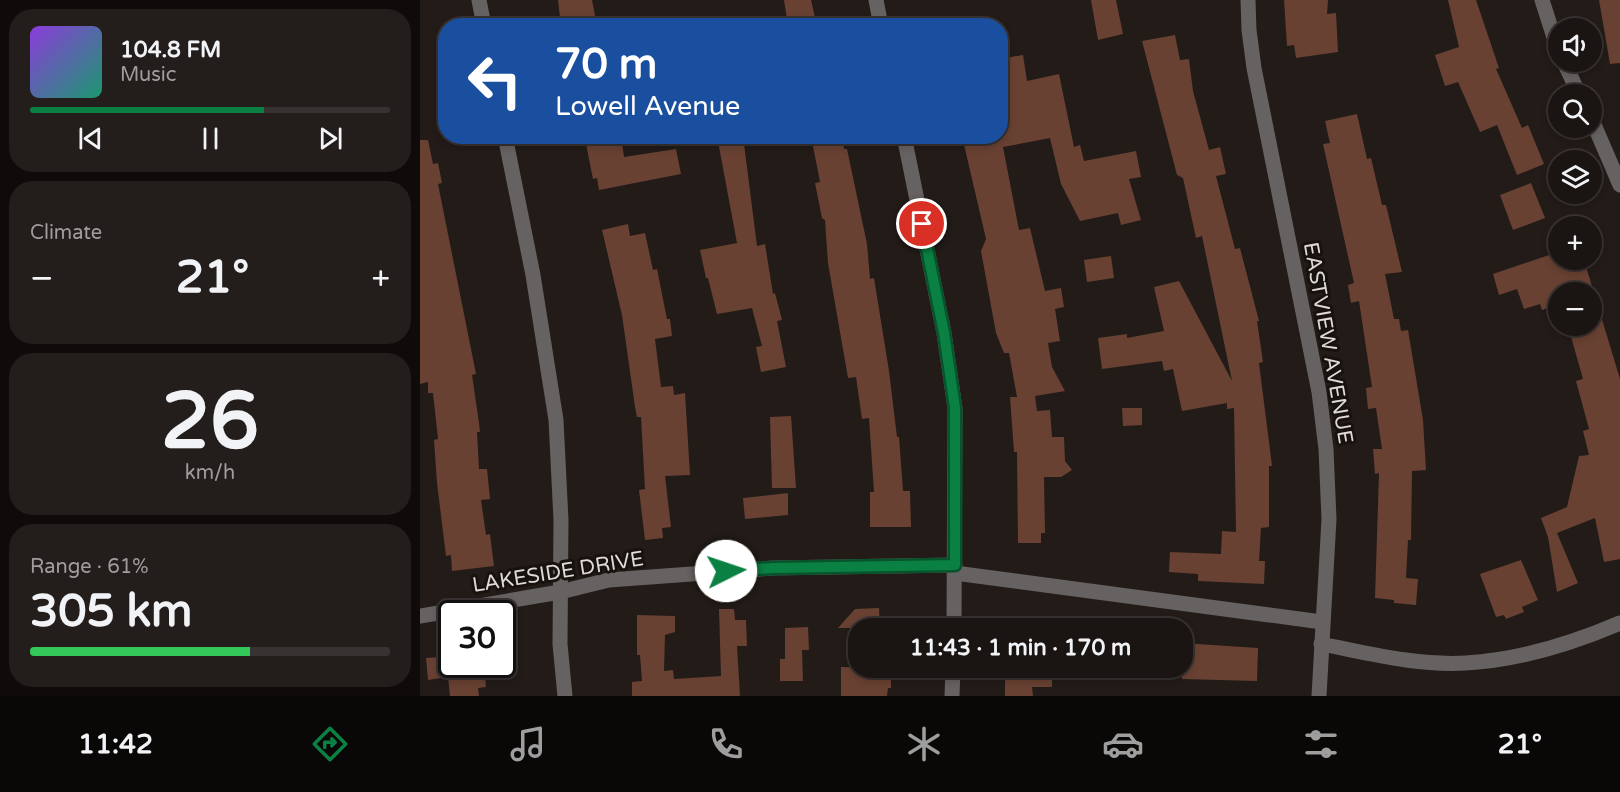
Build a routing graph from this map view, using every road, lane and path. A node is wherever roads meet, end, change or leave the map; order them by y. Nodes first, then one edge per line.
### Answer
1 (478, 0) edge
2 (876, 0) edge
3 (1248, 0) edge
4 (1542, 0) edge
5 (482, 18) edge
6 (879, 18) edge
7 (1548, 19) edge
8 (1602, 138) edge
9 (507, 144) edge
10 (906, 144) edge
11 (1616, 164) edge
12 (1620, 185) edge
13 (955, 569) junction
14 (560, 592) junction
15 (420, 616) edge
16 (954, 618) edge
17 (1322, 622) junction
18 (1620, 623) edge
19 (1321, 644) junction
20 (953, 678) edge
21 (565, 696) edge
22 (952, 696) edge
23 (1319, 696) edge

1 - 5 street
2 - 6 street
3 - 17 street, EASTVIEW AVENUE
4 - 7 street
8 - 11 street
9 - 14 street
10 - 13 street
11 - 12 street
13 - 14 street, LAKESIDE DRIVE
13 - 16 street
13 - 17 street, LAKESIDE DRIVE
14 - 15 street, LAKESIDE DRIVE
14 - 21 street
17 - 19 street, EASTVIEW AVENUE
18 - 19 street
19 - 23 street, EASTVIEW AVENUE
20 - 22 street

